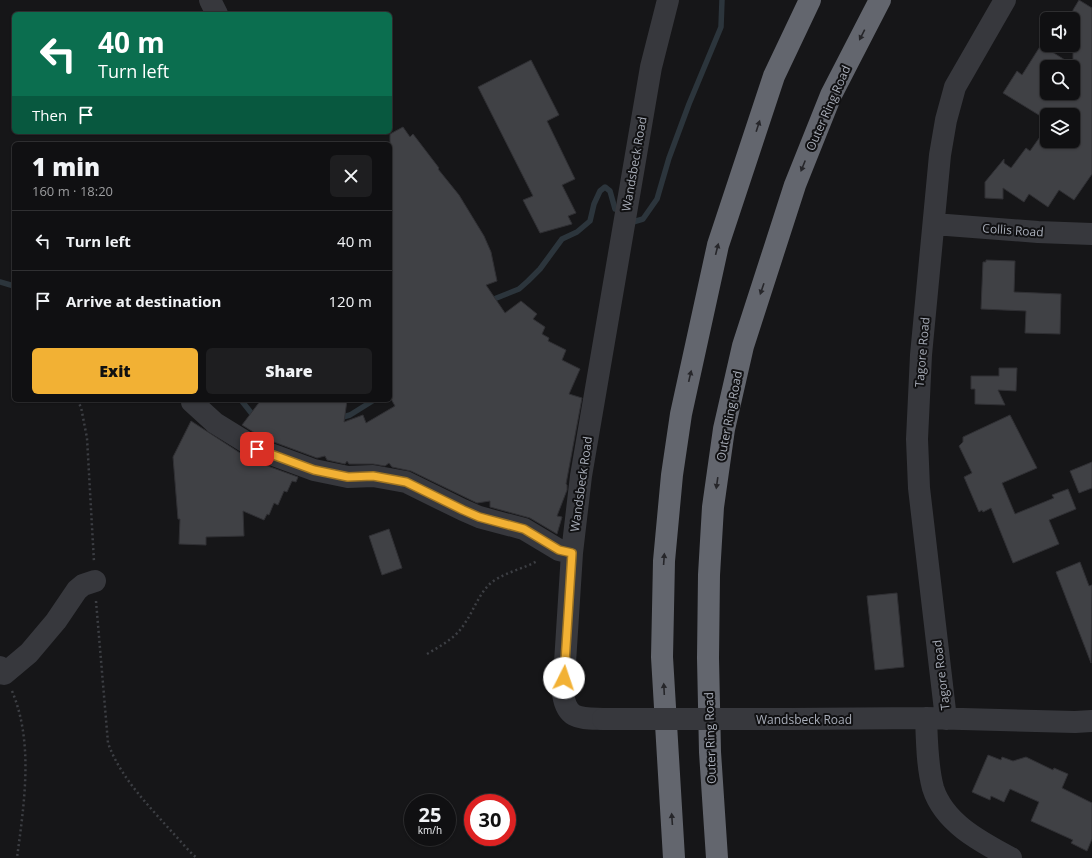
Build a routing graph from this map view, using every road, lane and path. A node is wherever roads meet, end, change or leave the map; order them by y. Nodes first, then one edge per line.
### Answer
1 (210, 0) edge
2 (668, 0) edge
3 (810, 0) edge
4 (880, 0) edge
5 (1005, 0) edge
6 (216, 12) edge
7 (934, 224) junction
8 (1092, 234) edge
9 (78, 402) edge
10 (192, 402) dead end
11 (566, 551) junction
12 (95, 581) junction
13 (427, 654) dead end
14 (2, 670) edge
15 (936, 719) junction
16 (1092, 721) edge
17 (17, 858) edge
18 (197, 858) edge
19 (674, 858) edge
20 (718, 858) edge
21 (1011, 858) edge

1 - 6 street
2 - 11 street, Wandsbeck Road
19 -> 3 highway
4 -> 20 highway, Outer Ring Road
5 - 7 street, Tagore Road
7 - 8 street, Collis Road
7 - 15 street, Tagore Road
9 - 12 path
10 - 11 street
11 - 13 path
11 - 15 street, Wandsbeck Road, bridge
12 - 14 street
12 - 18 path
14 - 17 path
15 - 16 street, Wandsbeck Road
15 - 21 street, Tagore Road

